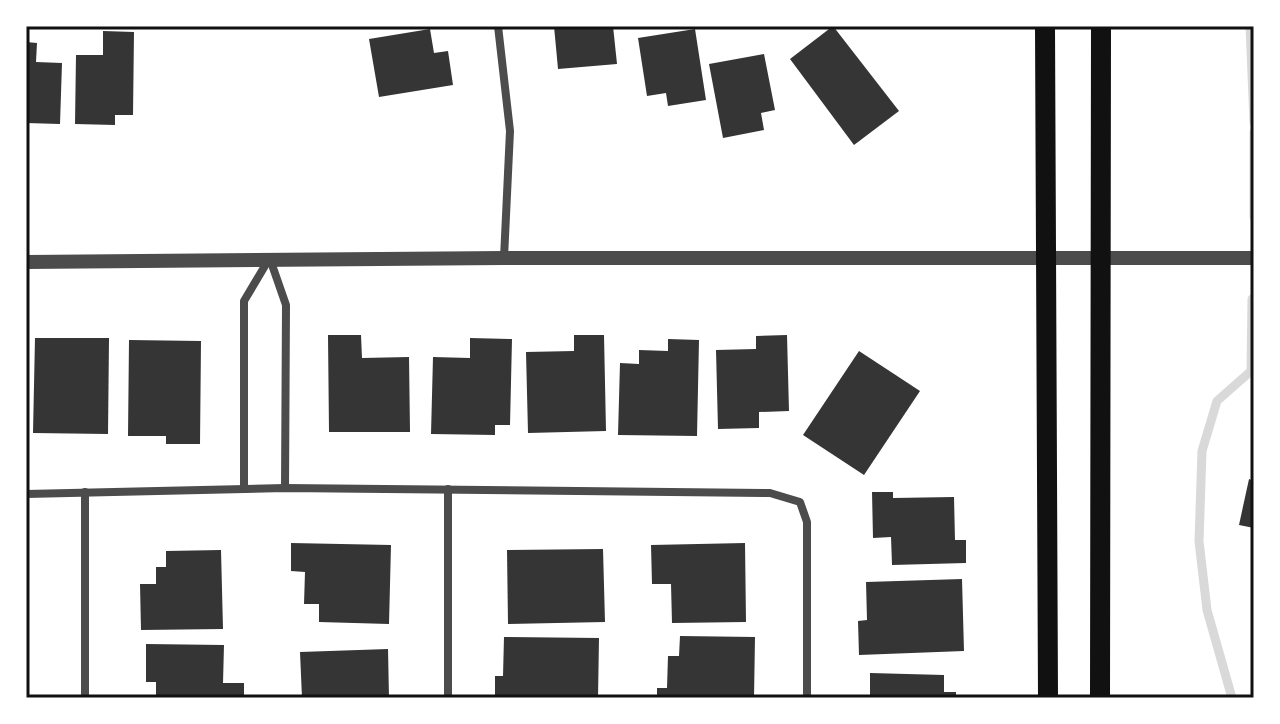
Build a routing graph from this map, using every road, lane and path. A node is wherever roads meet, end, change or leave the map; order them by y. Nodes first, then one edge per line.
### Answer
1 (498, 26) edge
2 (1045, 26) edge
3 (1101, 26) edge
4 (270, 258) junction
5 (504, 258) junction
6 (1048, 258) junction
7 (1099, 258) junction
8 (1254, 258) edge
9 (26, 262) edge
10 (244, 488) junction
11 (285, 488) junction
12 (448, 489) junction
13 (85, 492) junction
14 (26, 494) edge
15 (85, 698) edge
16 (448, 698) edge
17 (807, 698) edge
18 (1048, 698) edge
19 (1100, 698) edge

1 - 5 street
2 - 6 main road
3 - 7 main road
4 - 5 street
4 - 9 street
4 - 10 street
4 - 11 street
5 - 6 street
6 - 7 street
6 - 18 main road
7 - 8 street
7 - 19 main road
10 - 11 street
10 - 13 street
11 - 12 street
12 - 16 street
12 - 17 street
13 - 14 street
13 - 15 street

